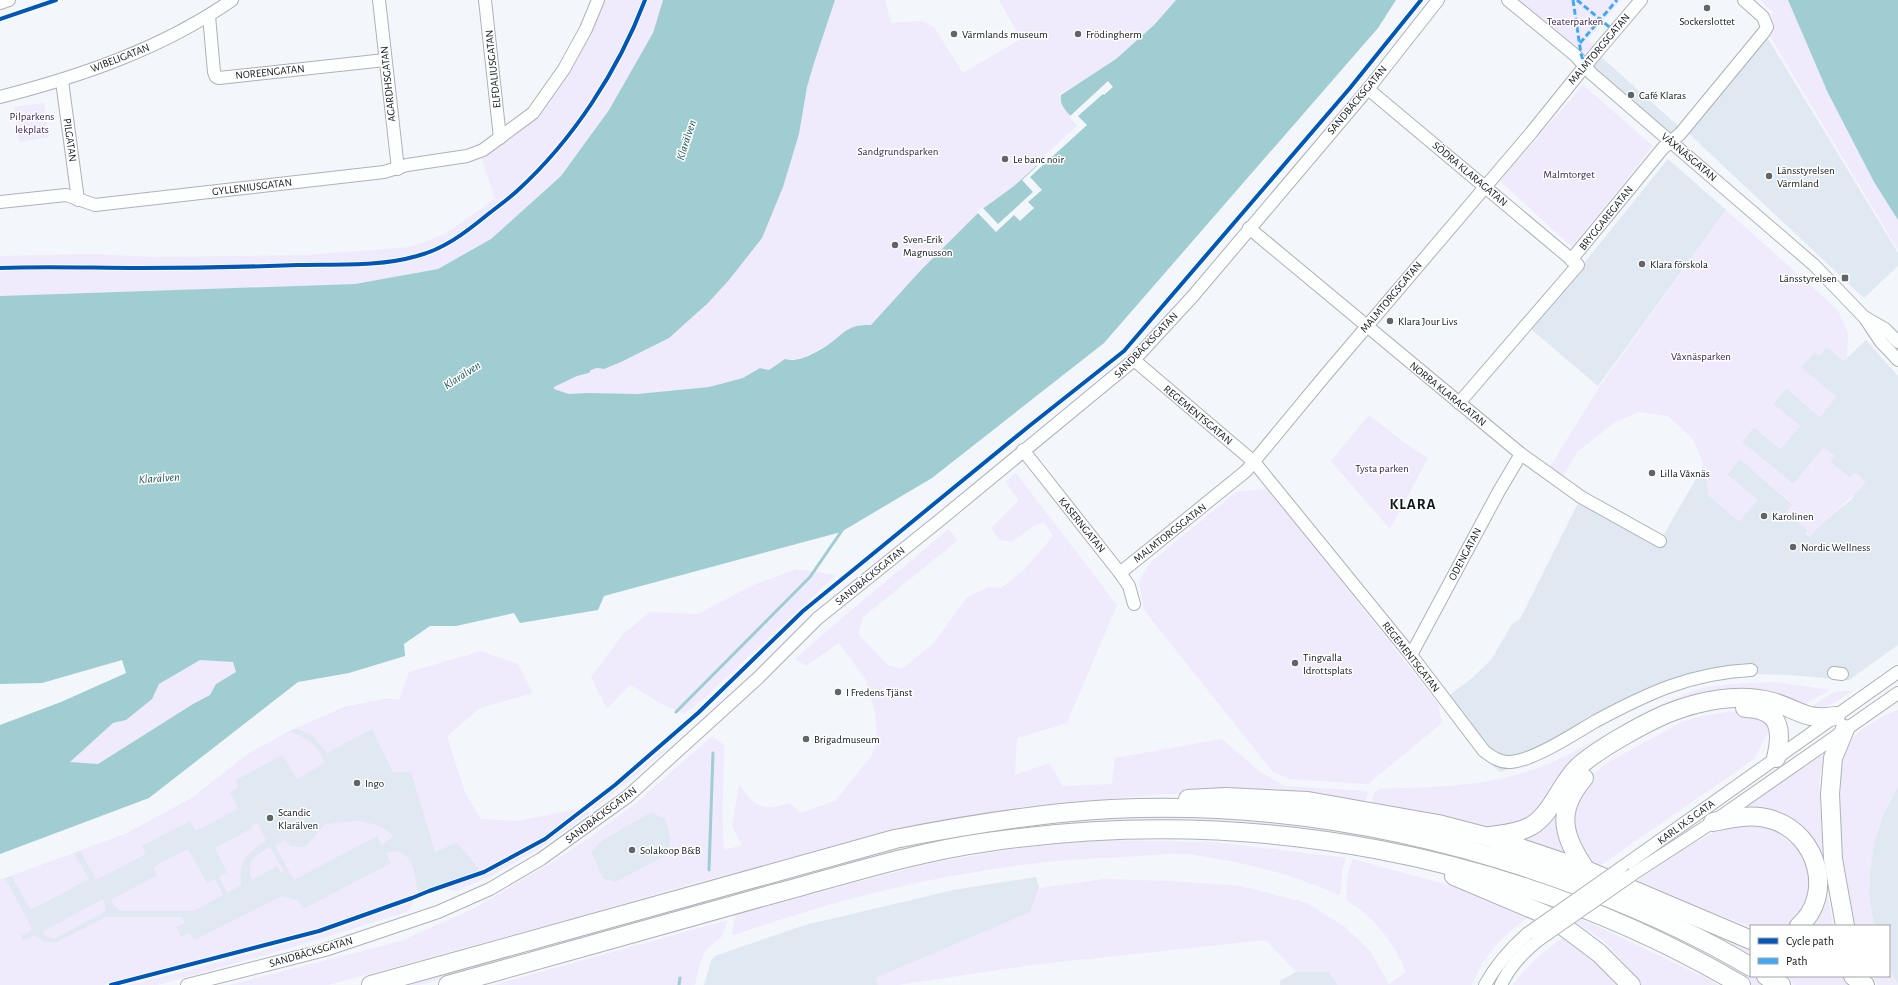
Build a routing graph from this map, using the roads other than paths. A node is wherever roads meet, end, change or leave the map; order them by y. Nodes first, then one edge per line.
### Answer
1 (9, 0) edge
2 (232, 0) edge
3 (379, 0) edge
4 (485, 0) edge
5 (598, 0) edge
6 (1438, 0) edge
7 (1508, 0) edge
8 (1641, 0) edge
9 (1744, 0) edge
10 (0, 3) edge
11 (209, 16) junction
12 (385, 60) junction
13 (1585, 66) junction
14 (62, 80) junction
15 (1368, 89) junction
16 (0, 97) edge
17 (500, 138) junction
18 (1670, 141) junction
19 (398, 169) junction
20 (1484, 186) junction
21 (78, 200) junction
22 (0, 202) edge
23 (1249, 228) junction
24 (1571, 260) junction
25 (1865, 318) junction
26 (1366, 326) junction
27 (1898, 342) edge
28 (1134, 360) junction
29 (1898, 360) edge
30 (1459, 403) junction
31 (1023, 450) junction
32 (1521, 454) junction
33 (1254, 462) junction
34 (1660, 541) dead end
35 (1120, 572) junction
36 (1134, 604) dead end
37 (1411, 655) junction
38 (1751, 670) dead end
39 (1898, 672) edge
40 (1898, 693) edge
41 (1841, 723) junction
42 (1776, 758) junction
43 (1112, 809) junction
44 (1713, 822) junction
45 (1488, 837) junction
46 (1398, 853) junction
47 (1586, 870) junction
48 (1801, 925) edge
49 (1845, 925) edge
50 (1723, 928) junction
51 (1750, 933) edge
52 (1532, 938) junction
53 (1750, 940) edge
54 (1750, 966) edge
55 (1768, 977) edge
56 (1854, 977) edge
57 (1626, 982) edge
58 (187, 985) edge
59 (371, 985) edge
60 (448, 985) edge
61 (1485, 985) edge
62 (1500, 985) edge
63 (1741, 985) edge
64 (1781, 985) edge
65 (1865, 985) edge

1 - 10 street
2 - 11 street, WIBELIGATAN
3 - 12 street, AGARDHSGATAN
4 - 17 street, ELFDALIUSGATAN
5 - 17 street, GYLLENIUSGATAN
6 - 15 street, SANDBÄCKSGATAN
7 - 13 street, VÅXNÄSGATAN
8 - 13 street, MALMTORGSGATAN
9 - 18 street, BRYGGAREGATAN
11 - 12 street, NOREENGATAN
11 - 14 street, WIBELIGATAN
12 - 19 street, AGARDHSGATAN
13 - 18 street, VÅXNÄSGATAN
13 - 20 street, MALMTORGSGATAN
14 - 16 street, WIBELIGATAN
14 - 21 street, PILGATAN
15 - 20 street, SÖDRA KLARAGATAN
15 - 23 street, SANDBÄCKSGATAN
17 - 19 street, GYLLENIUSGATAN
18 - 24 street, BRYGGAREGATAN
18 - 25 street, VÅXNÄSGATAN
19 - 21 street, GYLLENIUSGATAN
20 - 24 street, SÖDRA KLARAGATAN
20 - 26 street, MALMTORGSGATAN
21 - 22 street, GYLLENIUSGATAN
23 - 26 street, NORRA KLARAGATAN
23 - 28 street, SANDBÄCKSGATAN
24 - 30 street, BRYGGAREGATAN
25 - 27 street, VÅXNÄSGATAN
25 - 29 street, VÅXNÄSGATAN
26 - 30 street, NORRA KLARAGATAN
26 - 33 street, MALMTORGSGATAN
28 - 31 street, SANDBÄCKSGATAN
28 - 33 street, REGEMENTSGATAN
30 - 32 street, NORRA KLARAGATAN
31 - 35 street, KASERNGATAN
31 - 58 street, SANDBÄCKSGATAN
32 - 34 street, NORRA KLARAGATAN
32 - 37 street, ODENGATAN
33 - 35 street, MALMTORGSGATAN
33 - 37 street, REGEMENTSGATAN
35 - 36 street, KASERNGATAN
37 - 38 street, REGEMENTSGATAN
39 - 41 street, KARL IX:S GATA
40 - 41 street, KARL IX:S GATA
41 - 42 street, KARL IX:S GATA
41 - 44 street, KARL IX:S GATA
41 - 45 highway
41 - 49 highway
42 - 47 highway
42 - 52 street, KARL IX:S GATA, bridge
43 - 45 highway
43 - 54 highway
43 - 59 highway
44 - 48 highway
44 - 52 street, KARL IX:S GATA, bridge
45 - 47 highway
46 - 57 highway
46 - 60 highway
46 - 63 highway
47 - 50 highway
50 - 51 highway
50 - 53 highway
52 - 61 street, KARL IX:S GATA
52 - 62 street, KARL IX:S GATA
55 - 64 highway
56 - 65 highway

